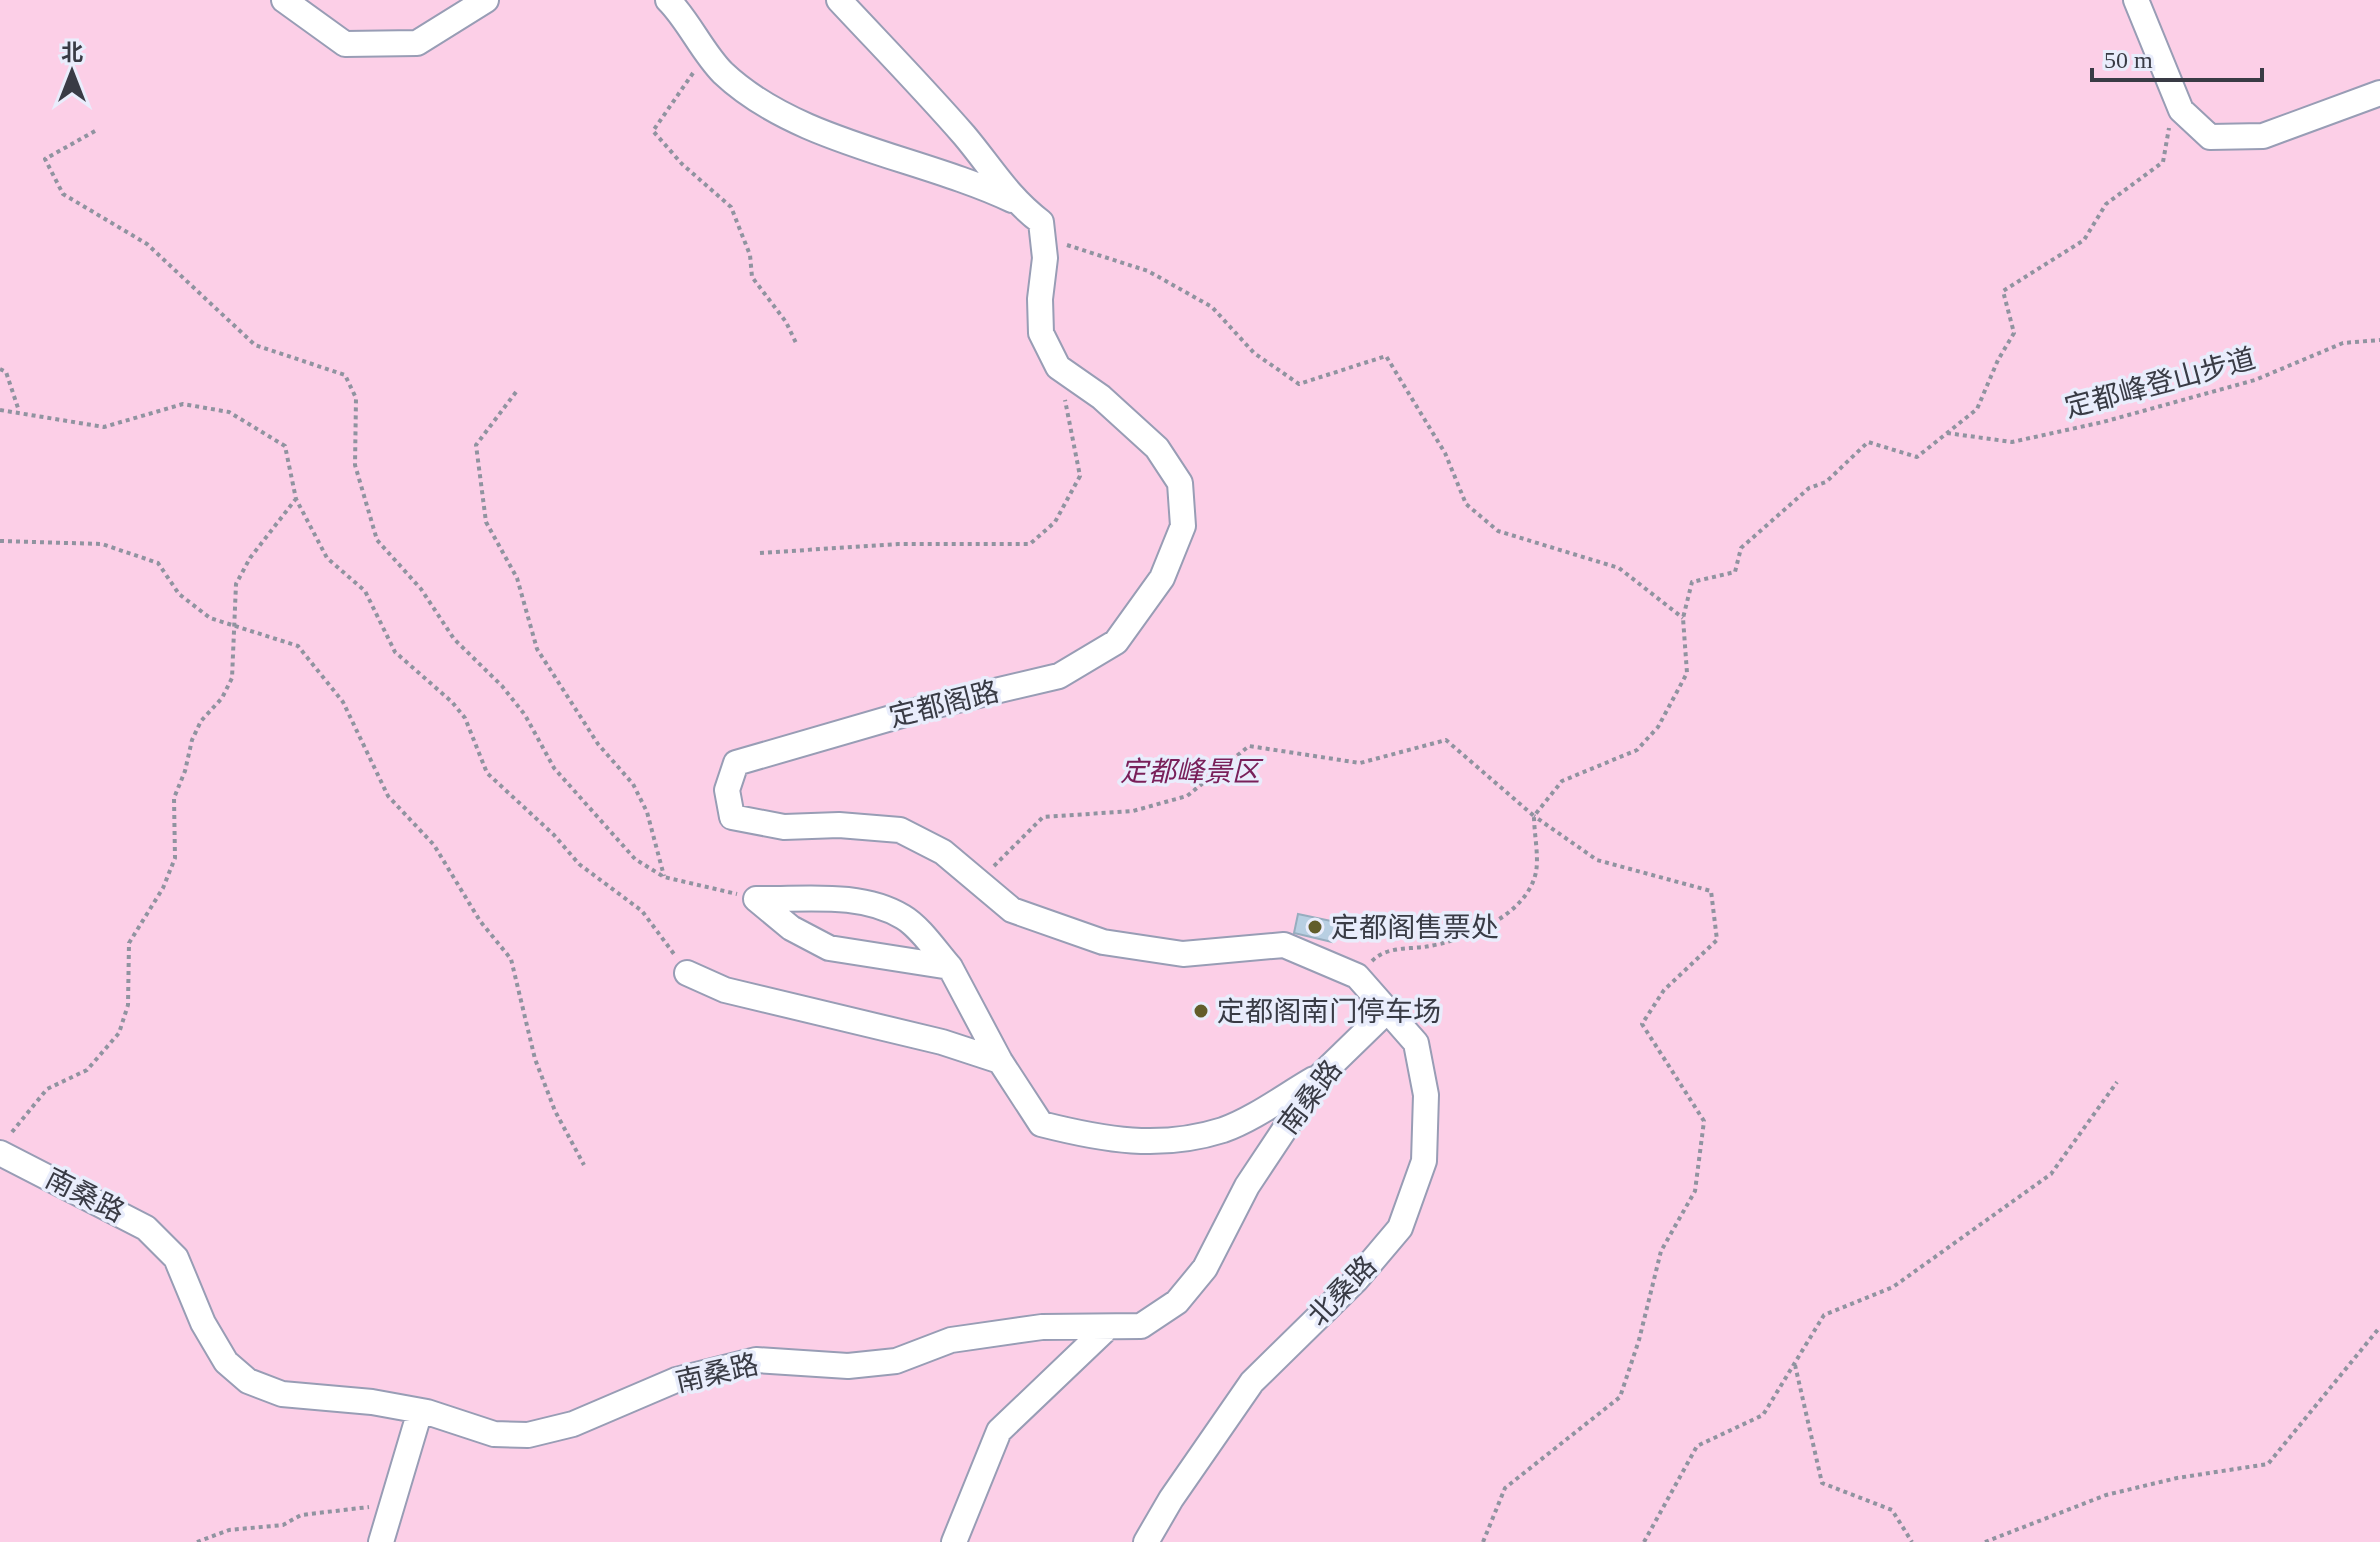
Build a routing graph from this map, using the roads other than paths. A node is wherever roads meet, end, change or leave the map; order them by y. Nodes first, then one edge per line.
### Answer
1 (284, 0) edge
2 (486, 0) edge
3 (668, 0) edge
4 (839, 0) edge
5 (2136, 0) edge
6 (2380, 93) edge
7 (1013, 201) junction
8 (950, 967) junction
9 (687, 973) road end
10 (1389, 1009) junction
11 (1000, 1061) junction
12 (1320, 1076) junction
13 (4, 1146) edge
14 (1108, 1327) junction
15 (420, 1411) junction
16 (381, 1542) edge
17 (954, 1542) edge
18 (1146, 1542) edge

1 - 2 street
3 - 7 street
4 - 7 street
5 - 6 street
7 - 10 street, 定都阁路
8 - 8 street
8 - 11 street
9 - 11 street
10 - 12 street, 南桑路
10 - 18 street, 北桑路
11 - 12 street
12 - 14 street, 南桑路
13 - 15 street, 南桑路
14 - 15 street, 南桑路
14 - 17 street
15 - 16 street

